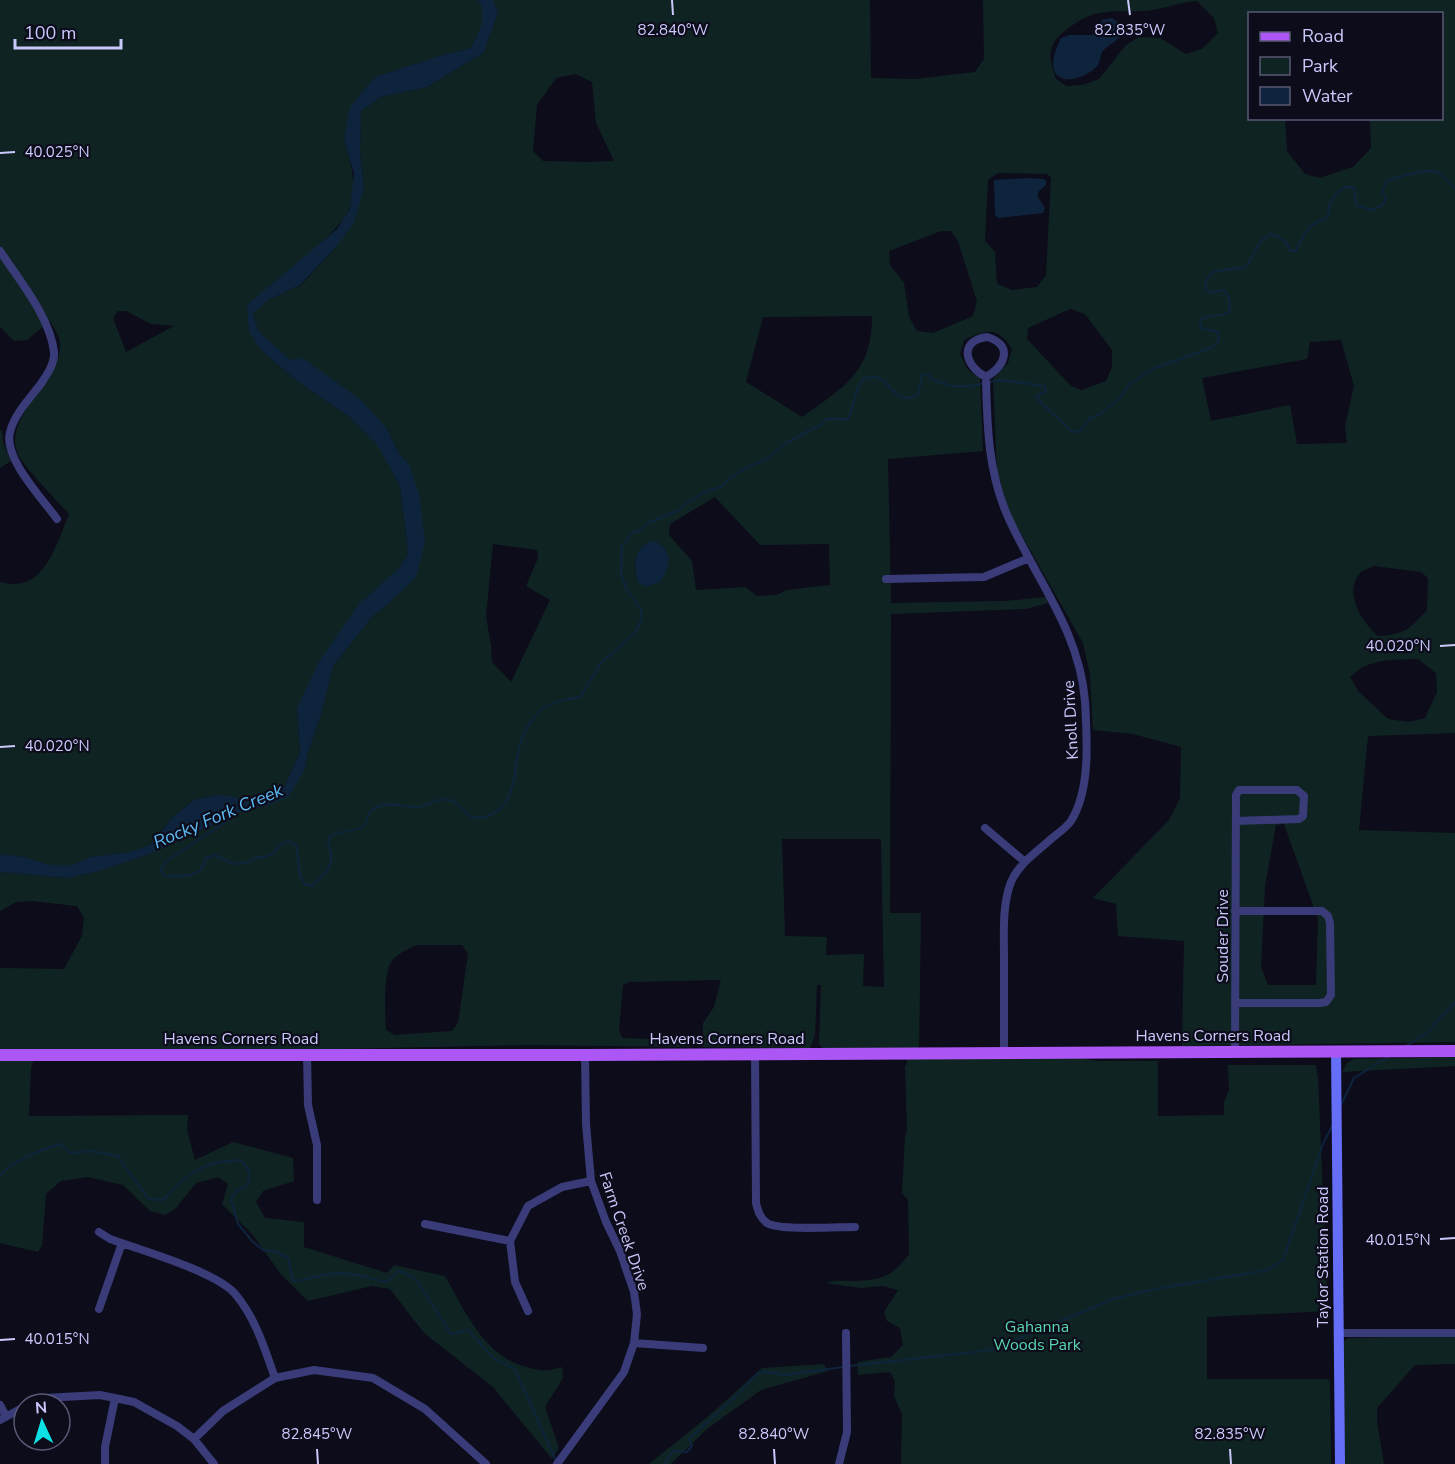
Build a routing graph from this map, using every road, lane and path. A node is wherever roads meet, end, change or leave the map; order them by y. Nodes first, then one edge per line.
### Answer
1 (0, 251) edge
2 (986, 376) junction
3 (57, 519) dead end
4 (1029, 558) junction
5 (886, 579) dead end
6 (1236, 820) junction
7 (985, 828) dead end
8 (1025, 862) junction
9 (1235, 911) junction
10 (1235, 1004) junction
11 (1235, 1051) junction
12 (1336, 1051) junction
13 (1455, 1051) edge
14 (1004, 1053) junction
15 (755, 1054) junction
16 (0, 1055) edge
17 (307, 1055) junction
18 (585, 1055) junction
19 (591, 1181) junction
20 (317, 1200) dead end
21 (425, 1224) dead end
22 (855, 1227) dead end
23 (99, 1232) dead end
24 (510, 1241) junction
25 (122, 1243) junction
26 (99, 1309) dead end
27 (528, 1311) dead end
28 (846, 1333) dead end
29 (1455, 1333) edge
30 (1338, 1334) junction
31 (634, 1343) junction
32 (703, 1348) dead end
33 (275, 1378) junction
34 (72, 1396) edge
35 (115, 1398) junction
36 (0, 1406) edge
37 (3, 1418) edge
38 (194, 1439) junction
39 (105, 1464) edge
40 (214, 1464) edge
41 (486, 1464) edge
42 (557, 1464) edge
43 (839, 1464) edge
44 (1340, 1464) edge

1 - 3 street
2 - 2 street
2 - 4 street, Knoll Drive
4 - 5 street
4 - 8 street, Knoll Drive
6 - 6 street, Souder Drive
6 - 9 street, Souder Drive
7 - 8 street
8 - 14 street, Knoll Drive
9 - 10 street, Souder Drive
9 - 10 street
10 - 11 street, Souder Drive
11 - 12 main road, Havens Corners Road
11 - 14 main road, Havens Corners Road
12 - 13 main road, Havens Corners Road
12 - 30 main road, Taylor Station Road
14 - 15 main road, Havens Corners Road
15 - 18 main road, Havens Corners Road
15 - 22 street
16 - 17 main road, Havens Corners Road
17 - 18 main road, Havens Corners Road
17 - 20 street
18 - 19 street, Farm Creek Drive
19 - 24 street
19 - 31 street, Farm Creek Drive
21 - 24 street
23 - 25 street
24 - 27 street
25 - 26 street
25 - 33 street
28 - 43 street
29 - 30 street
30 - 44 main road, Taylor Station Road
31 - 32 street
31 - 42 street, Farm Creek Drive
33 - 38 street
33 - 41 street
34 - 35 street
35 - 38 street
35 - 39 street
36 - 37 street
38 - 40 street

